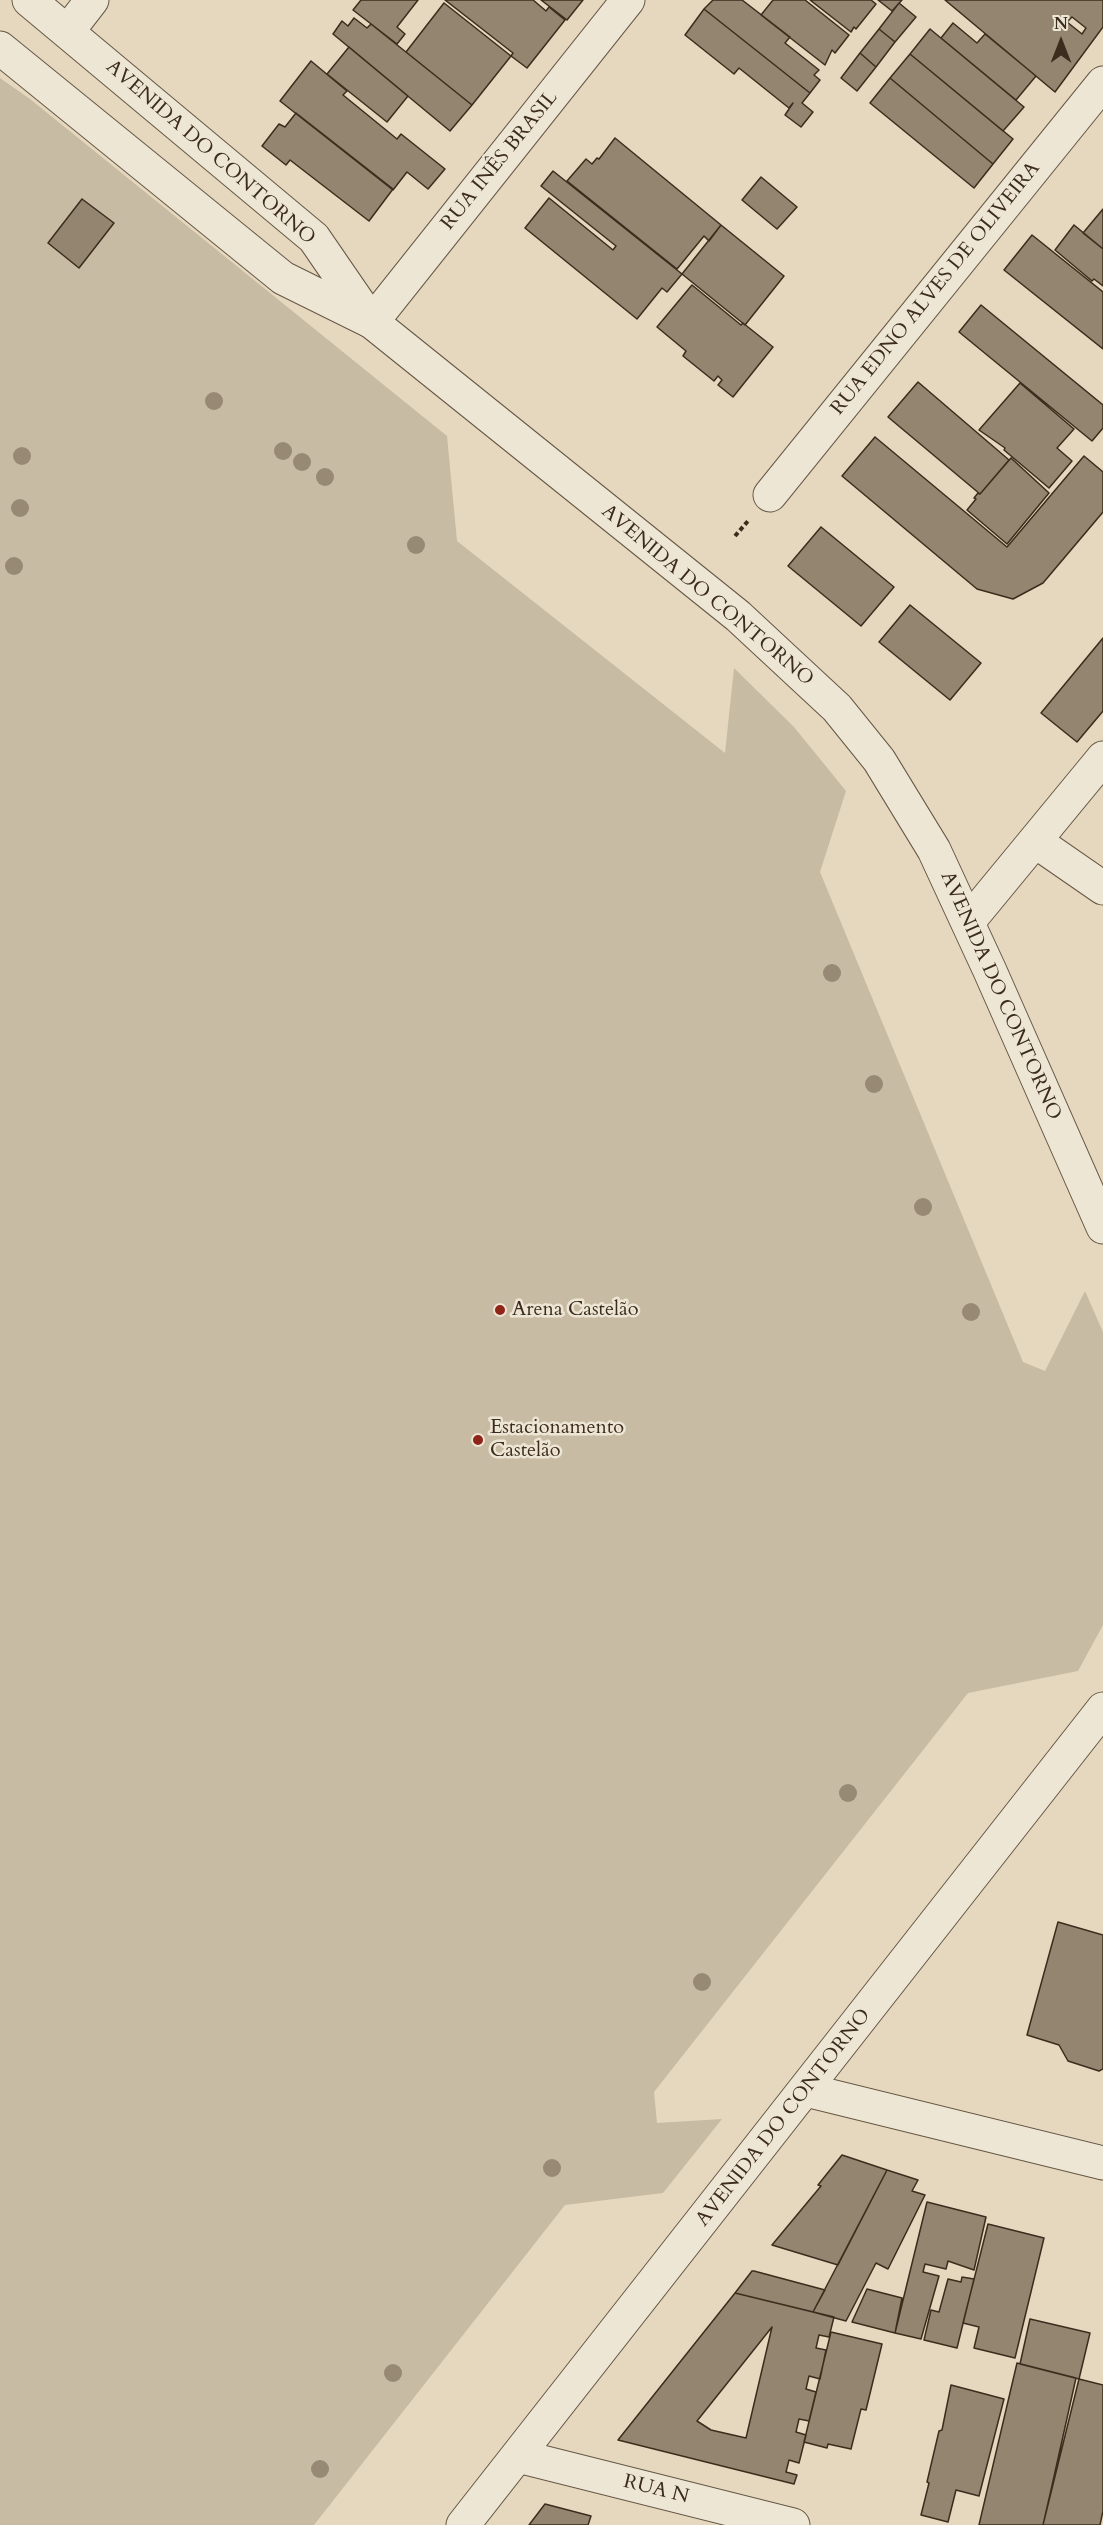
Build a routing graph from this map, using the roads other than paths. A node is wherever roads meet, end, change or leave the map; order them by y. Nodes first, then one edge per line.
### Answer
1 (30, 0) edge
2 (92, 0) edge
3 (628, 0) edge
4 (68, 31) junction
5 (0, 48) edge
6 (1103, 83) edge
7 (372, 322) junction
8 (770, 495) dead end
9 (1103, 758) edge
10 (1035, 841) junction
11 (1103, 888) edge
12 (968, 922) junction
13 (1103, 1227) edge
14 (1103, 1709) edge
15 (806, 2090) junction
16 (1103, 2163) edge
17 (518, 2456) junction
18 (463, 2525) edge
19 (793, 2525) edge

1 - 4 street, AVENIDA DO CONTORNO
2 - 4 street
3 - 7 street, RUA INÊS BRASIL
4 - 7 street, AVENIDA DO CONTORNO
5 - 7 street, AVENIDA DO CONTORNO
6 - 8 street, RUA EDNO ALVES DE OLIVEIRA
7 - 12 street, AVENIDA DO CONTORNO
9 - 10 street
10 - 11 street
10 - 12 street
12 - 13 street, AVENIDA DO CONTORNO
14 - 15 street, AVENIDA DO CONTORNO
15 - 16 street
15 - 17 street, AVENIDA DO CONTORNO
17 - 18 street, AVENIDA DO CONTORNO
17 - 19 street, RUA N

